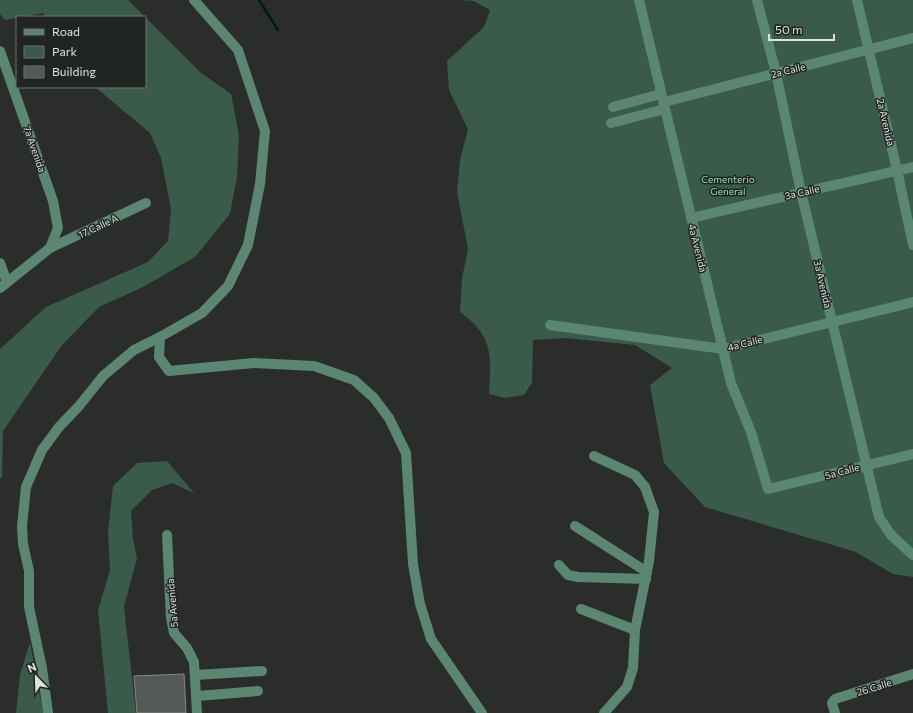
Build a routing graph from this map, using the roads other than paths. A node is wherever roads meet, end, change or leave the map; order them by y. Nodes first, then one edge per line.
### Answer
1 (194, 0) edge
2 (638, 0) edge
3 (757, 0) edge
4 (857, 0) edge
5 (913, 38) edge
6 (869, 49) junction
7 (0, 50) edge
8 (776, 73) junction
9 (663, 102) junction
10 (613, 107) dead end
11 (611, 122) dead end
12 (913, 167) edge
13 (897, 170) junction
14 (801, 192) junction
15 (146, 203) dead end
16 (691, 218) junction
17 (913, 245) edge
18 (50, 248) junction
19 (0, 262) edge
20 (4, 285) edge
21 (913, 302) edge
22 (832, 322) junction
23 (550, 325) dead end
24 (160, 337) junction
25 (723, 349) junction
26 (913, 454) edge
27 (594, 456) dead end
28 (867, 465) junction
29 (770, 490) joint
30 (575, 526) dead end
31 (167, 535) dead end
32 (913, 555) edge
33 (559, 565) dead end
34 (646, 576) junction
35 (582, 609) dead end
36 (635, 630) junction
37 (262, 671) dead end
38 (913, 674) edge
39 (196, 675) junction
40 (258, 691) dead end
41 (197, 696) junction
42 (480, 712) edge
43 (48, 713) edge
44 (197, 713) edge
45 (604, 713) edge
46 (835, 713) edge

1 - 24 street
2 - 9 street, 4a Avenida
3 - 8 street, 3a Avenida
4 - 6 street, 2a Avenida
5 - 6 street, 2a Calle
6 - 8 street, 2a Calle
6 - 13 street, 2a Avenida
7 - 18 street, 7a Avenida
8 - 9 street, 2a Calle
8 - 14 street, 3a Avenida
9 - 10 street
9 - 11 street
9 - 16 street, 4a Avenida
12 - 13 street, 3a Calle
13 - 14 street, 3a Calle
13 - 17 street, 2a Avenida
14 - 16 street, 3a Calle
14 - 22 street, 3a Avenida
15 - 18 street, 17 Calle A
16 - 25 street, 4a Avenida
18 - 20 street, 17 Calle A
19 - 20 street
21 - 22 street, 4a Calle
22 - 25 street, 4a Calle
22 - 28 street, 3a Avenida
23 - 25 street, 4a Calle
24 - 42 street
24 - 43 street
25 - 29 street, 4a Avenida
26 - 28 street, 5a Calle
27 - 34 street
28 - 29 street, 5a Calle
28 - 32 street, 3a Avenida
30 - 34 street
31 - 39 street, 5a Avenida
33 - 34 street
34 - 36 street
35 - 36 street
36 - 45 street
37 - 39 street
38 - 46 street, 26 Calle
39 - 41 street, 5a Avenida
40 - 41 street
41 - 44 street, 5a Avenida

